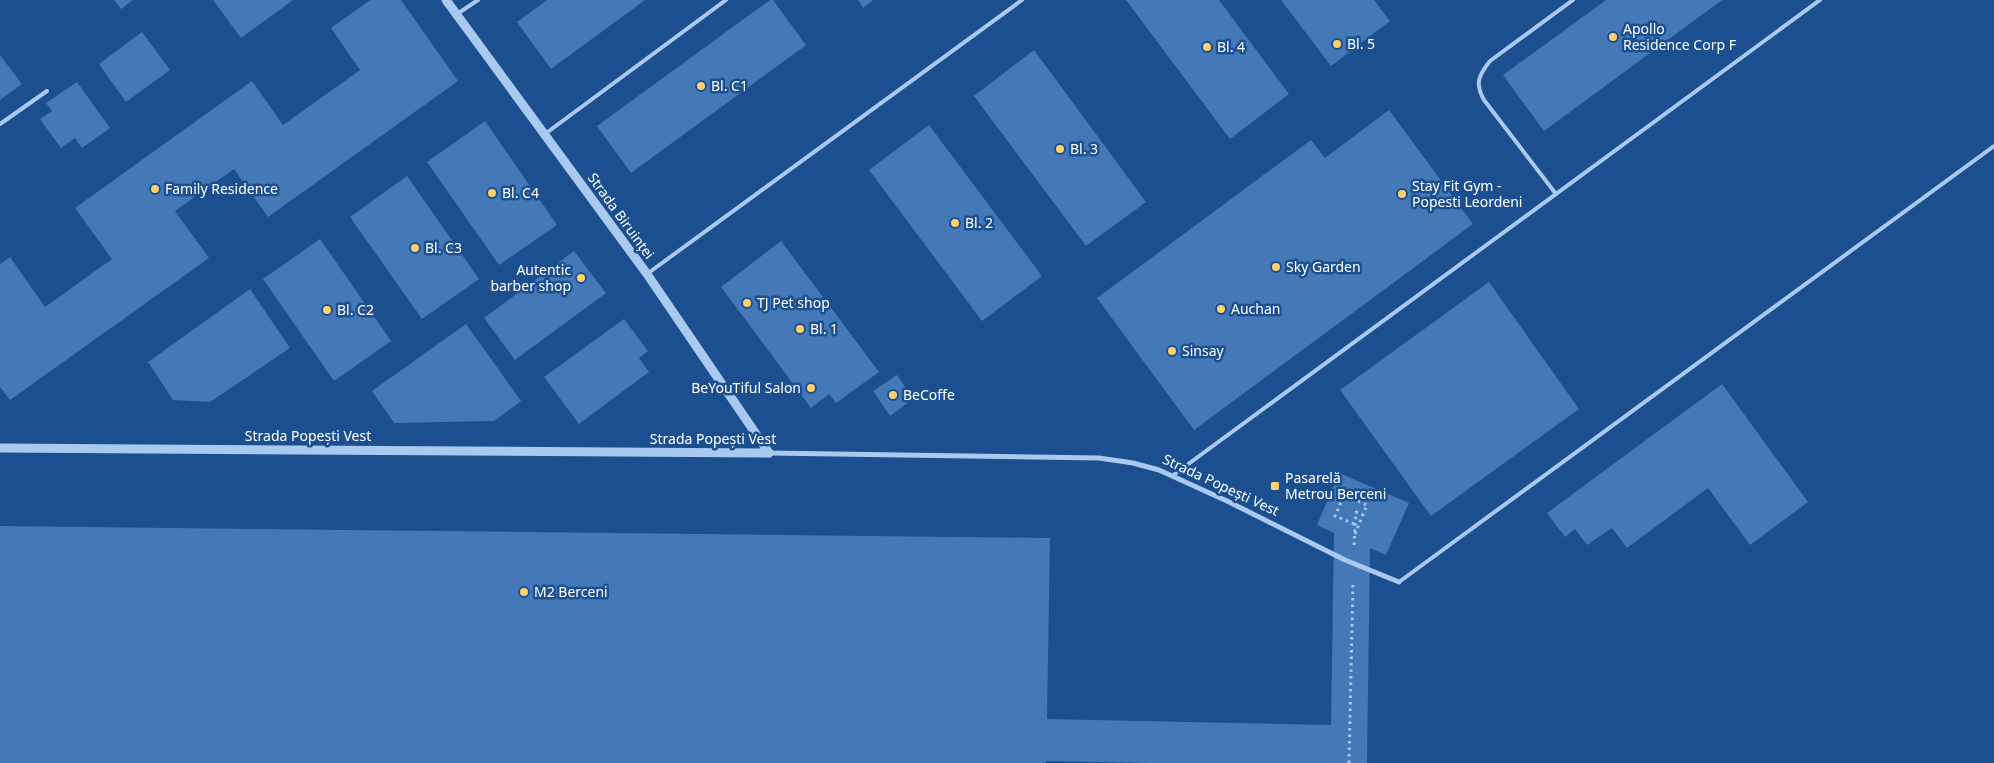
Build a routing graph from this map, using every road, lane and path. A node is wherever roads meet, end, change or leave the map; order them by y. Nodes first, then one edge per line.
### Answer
1 (446, 0) edge
2 (478, 0) edge
3 (726, 0) edge
4 (1022, 0) edge
5 (1573, 0) edge
6 (1820, 0) edge
7 (457, 15) junction
8 (47, 91) dead end
9 (0, 124) edge
10 (544, 134) junction
11 (1994, 146) edge
12 (1556, 194) junction
13 (647, 274) junction
14 (0, 448) edge
15 (769, 453) junction
16 (1172, 476) junction
17 (1363, 515) junction
18 (1354, 524) junction
19 (1354, 554) dead end
20 (1345, 560) junction
21 (1353, 574) dead end
22 (1399, 582) joint
23 (1349, 763) edge

1 - 7 street, Strada Biruinței
2 - 7 lane
3 - 10 lane
4 - 13 lane
5 - 12 lane
6 - 12 lane
7 - 10 street, Strada Biruinței
8 - 9 lane
10 - 13 street, Strada Biruinței
11 - 22 lane
12 - 16 lane
13 - 15 street, Strada Biruinței
14 - 15 street, Strada Popești Vest
15 - 16 street, Strada Popești Vest
16 - 20 street, Strada Popești Vest
17 - 18 path
17 - 18 path
17 - 20 path
18 - 19 path
20 - 22 street, Strada Popești Vest
21 - 23 path

